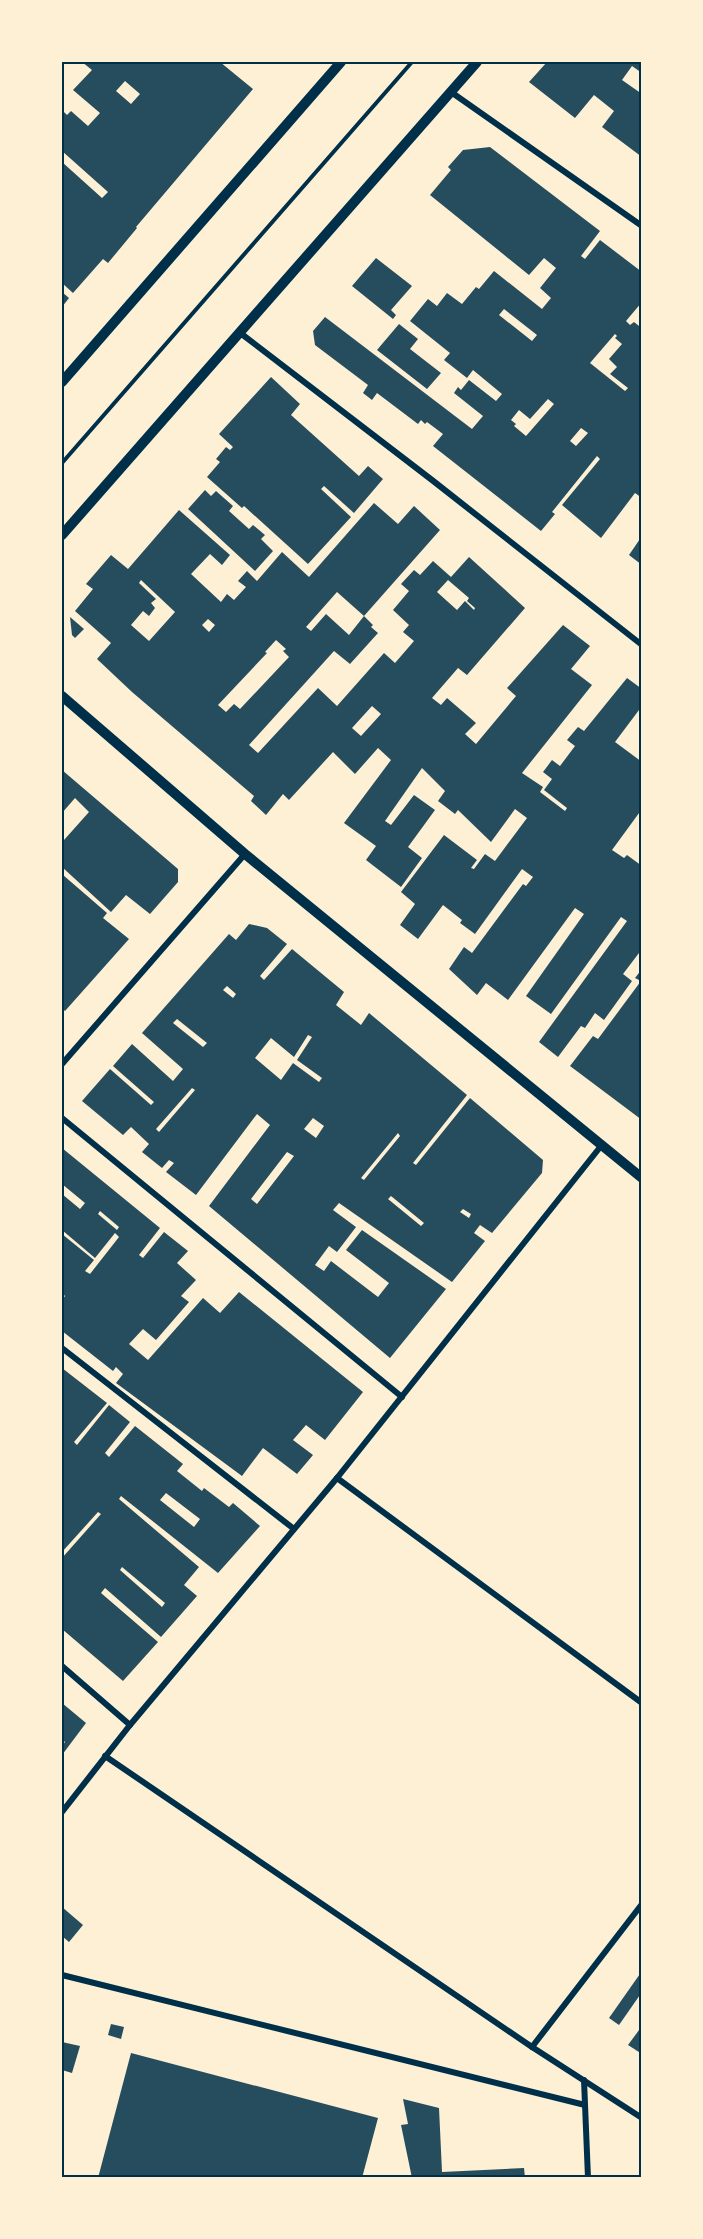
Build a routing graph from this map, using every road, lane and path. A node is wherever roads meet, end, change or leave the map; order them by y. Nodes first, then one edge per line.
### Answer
1 (341, 62) edge
2 (412, 62) edge
3 (477, 62) edge
4 (451, 92) junction
5 (642, 226) edge
6 (239, 332) junction
7 (62, 382) edge
8 (62, 463) edge
9 (62, 535) edge
10 (642, 645) edge
11 (62, 696) edge
12 (245, 854) junction
13 (62, 1064) edge
14 (62, 1118) edge
15 (601, 1146) junction
16 (642, 1178) edge
17 (62, 1348) edge
18 (402, 1397) junction
19 (337, 1478) junction
20 (294, 1529) junction
21 (62, 1666) edge
22 (642, 1703) edge
23 (130, 1725) junction
24 (105, 1756) junction
25 (62, 1812) edge
26 (642, 1905) edge
27 (62, 1975) edge
28 (532, 2047) junction
29 (584, 2080) junction
30 (585, 2105) junction
31 (642, 2118) edge
32 (588, 2178) edge

1 - 7 street
2 - 8 path
3 - 4 street
4 - 5 street
4 - 6 street
6 - 9 street
6 - 10 street
11 - 12 street
12 - 13 street
12 - 15 street
14 - 18 street
15 - 16 street
15 - 18 street
17 - 20 street
18 - 19 street
19 - 20 street
19 - 22 street
20 - 23 street
21 - 23 street
23 - 24 street
24 - 25 street
24 - 28 street
26 - 28 street
27 - 30 street
28 - 29 street
29 - 30 street
29 - 31 street
30 - 32 street

